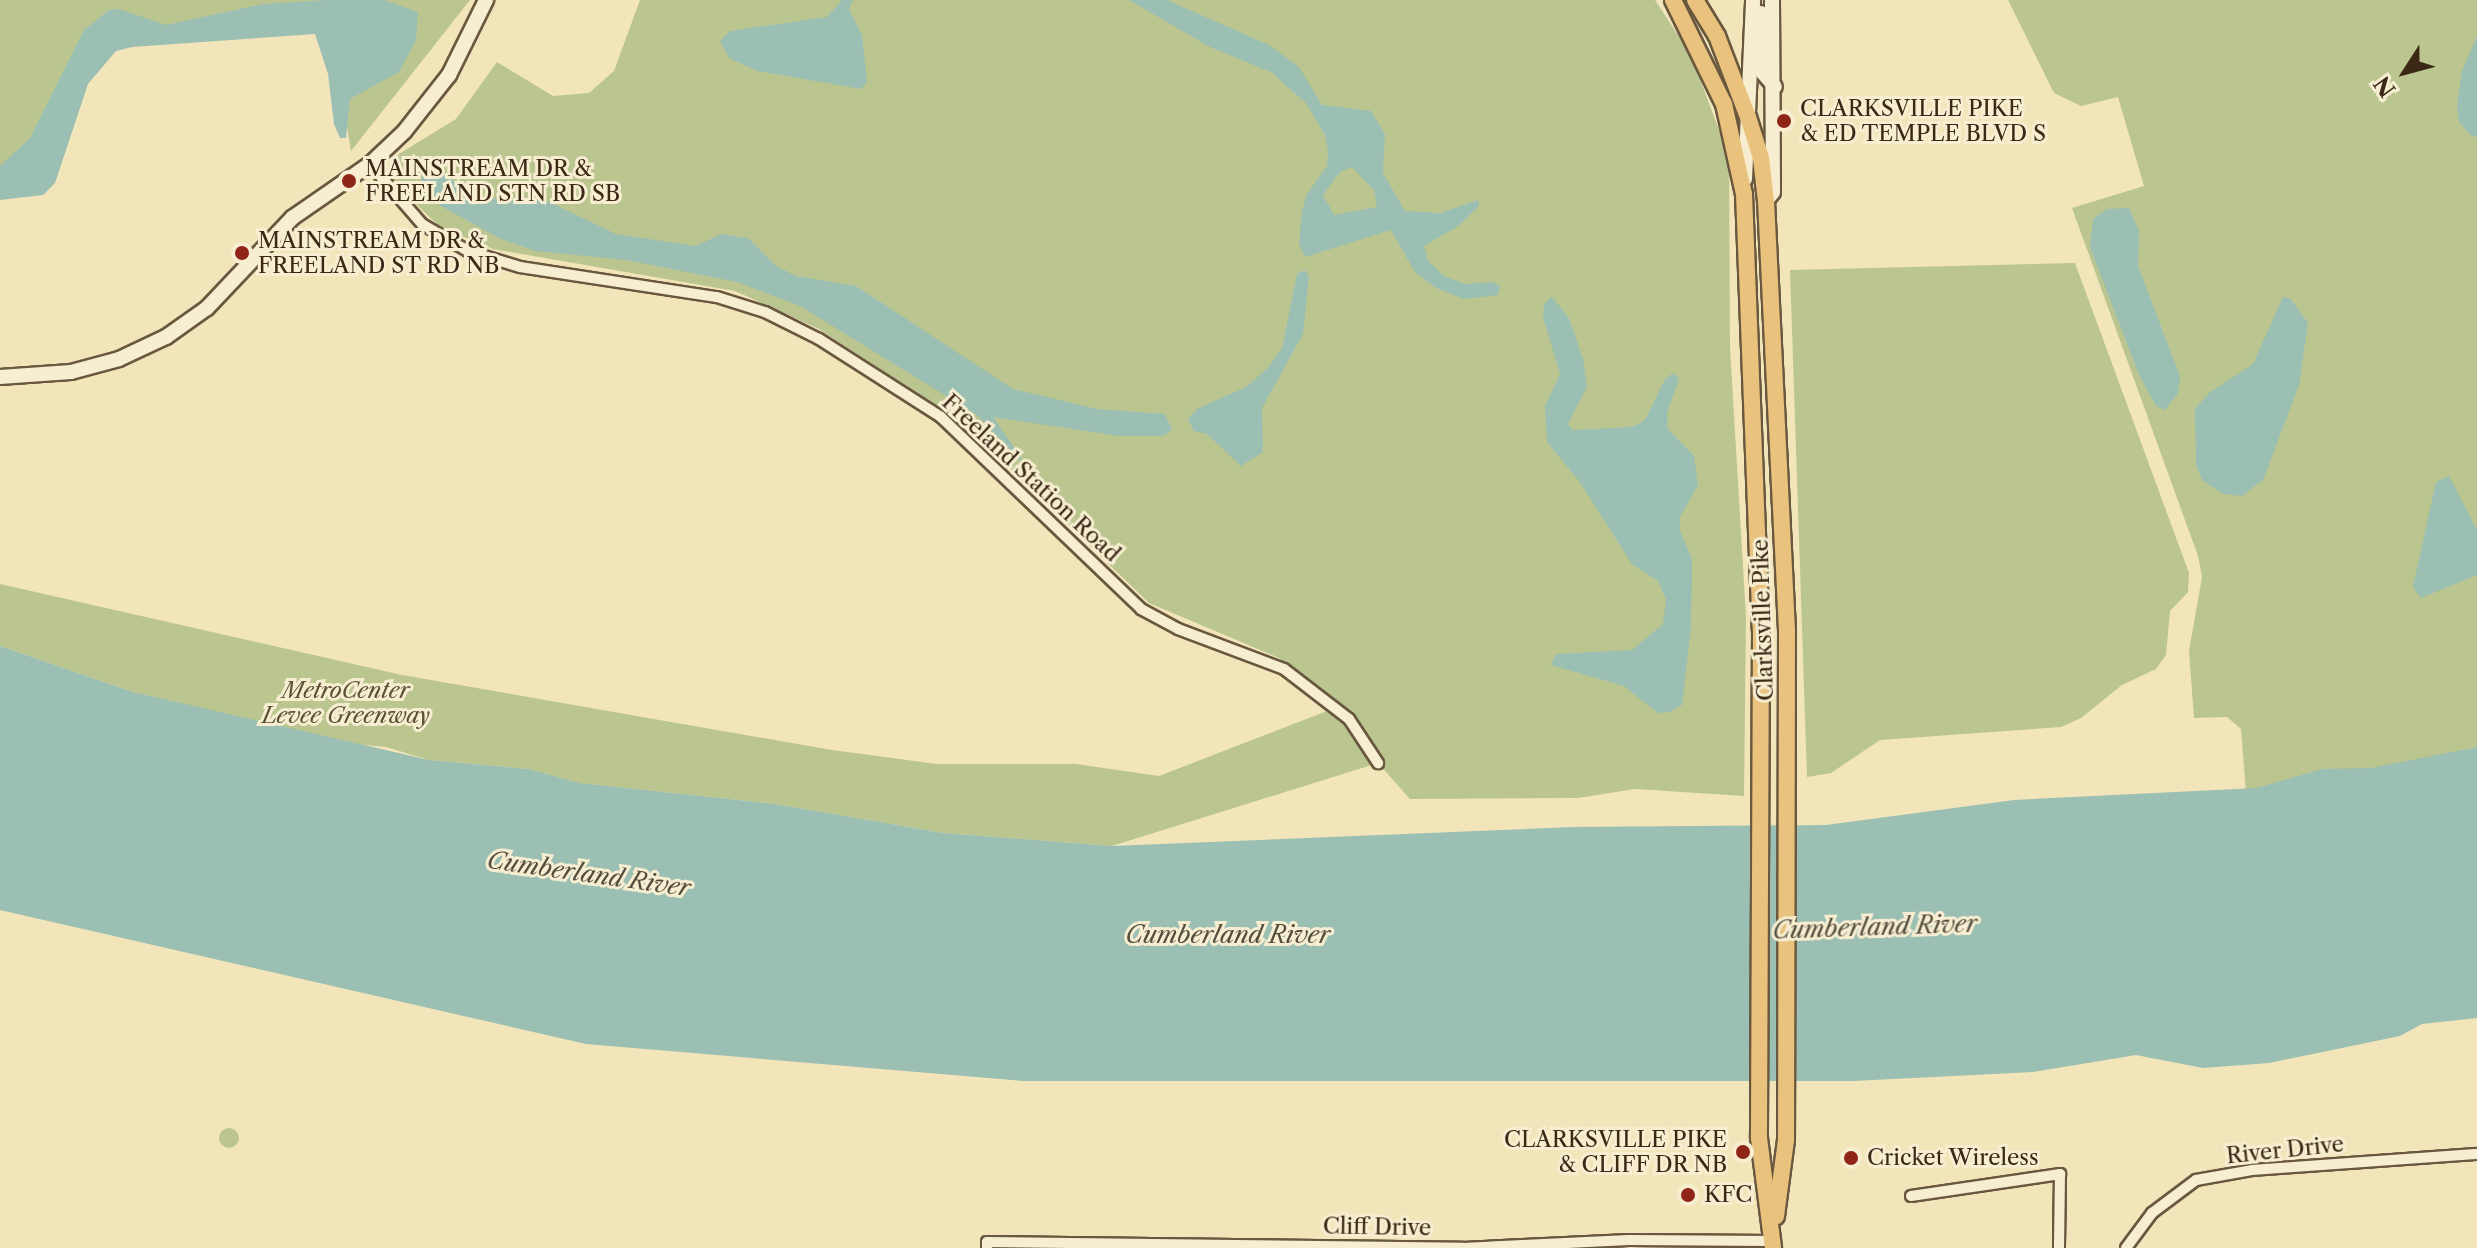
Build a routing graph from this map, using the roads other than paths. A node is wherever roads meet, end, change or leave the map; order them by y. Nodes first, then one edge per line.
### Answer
1 (486, 0) edge
2 (1673, 0) edge
3 (1695, 0) edge
4 (1753, 0) edge
5 (1772, 0) edge
6 (1775, 87) junction
7 (1748, 117) junction
8 (370, 164) junction
9 (1744, 194) junction
10 (1766, 201) junction
11 (0, 377) edge
12 (1378, 763) dead end
13 (2477, 1154) edge
14 (1911, 1196) dead end
15 (1628, 1244) edge
16 (1772, 1245) edge
17 (987, 1248) edge
18 (2059, 1248) edge
19 (2126, 1248) edge

1 - 8 street
2 - 9 main road
3 - 7 main road
4 - 6 street
4 - 7 street, Clarksville Pike
5 - 6 street, Clarksville Pike
6 - 10 street, Clarksville Pike
7 - 9 street, Clarksville Pike
7 - 10 main road
8 - 11 street
8 - 12 street, Freeland Station Road
9 - 16 main road, Clarksville Pike
10 - 16 main road, Clarksville Pike
13 - 19 street, River Drive
14 - 18 street
15 - 16 street, Cliff Drive
15 - 17 street, Cliff Drive

